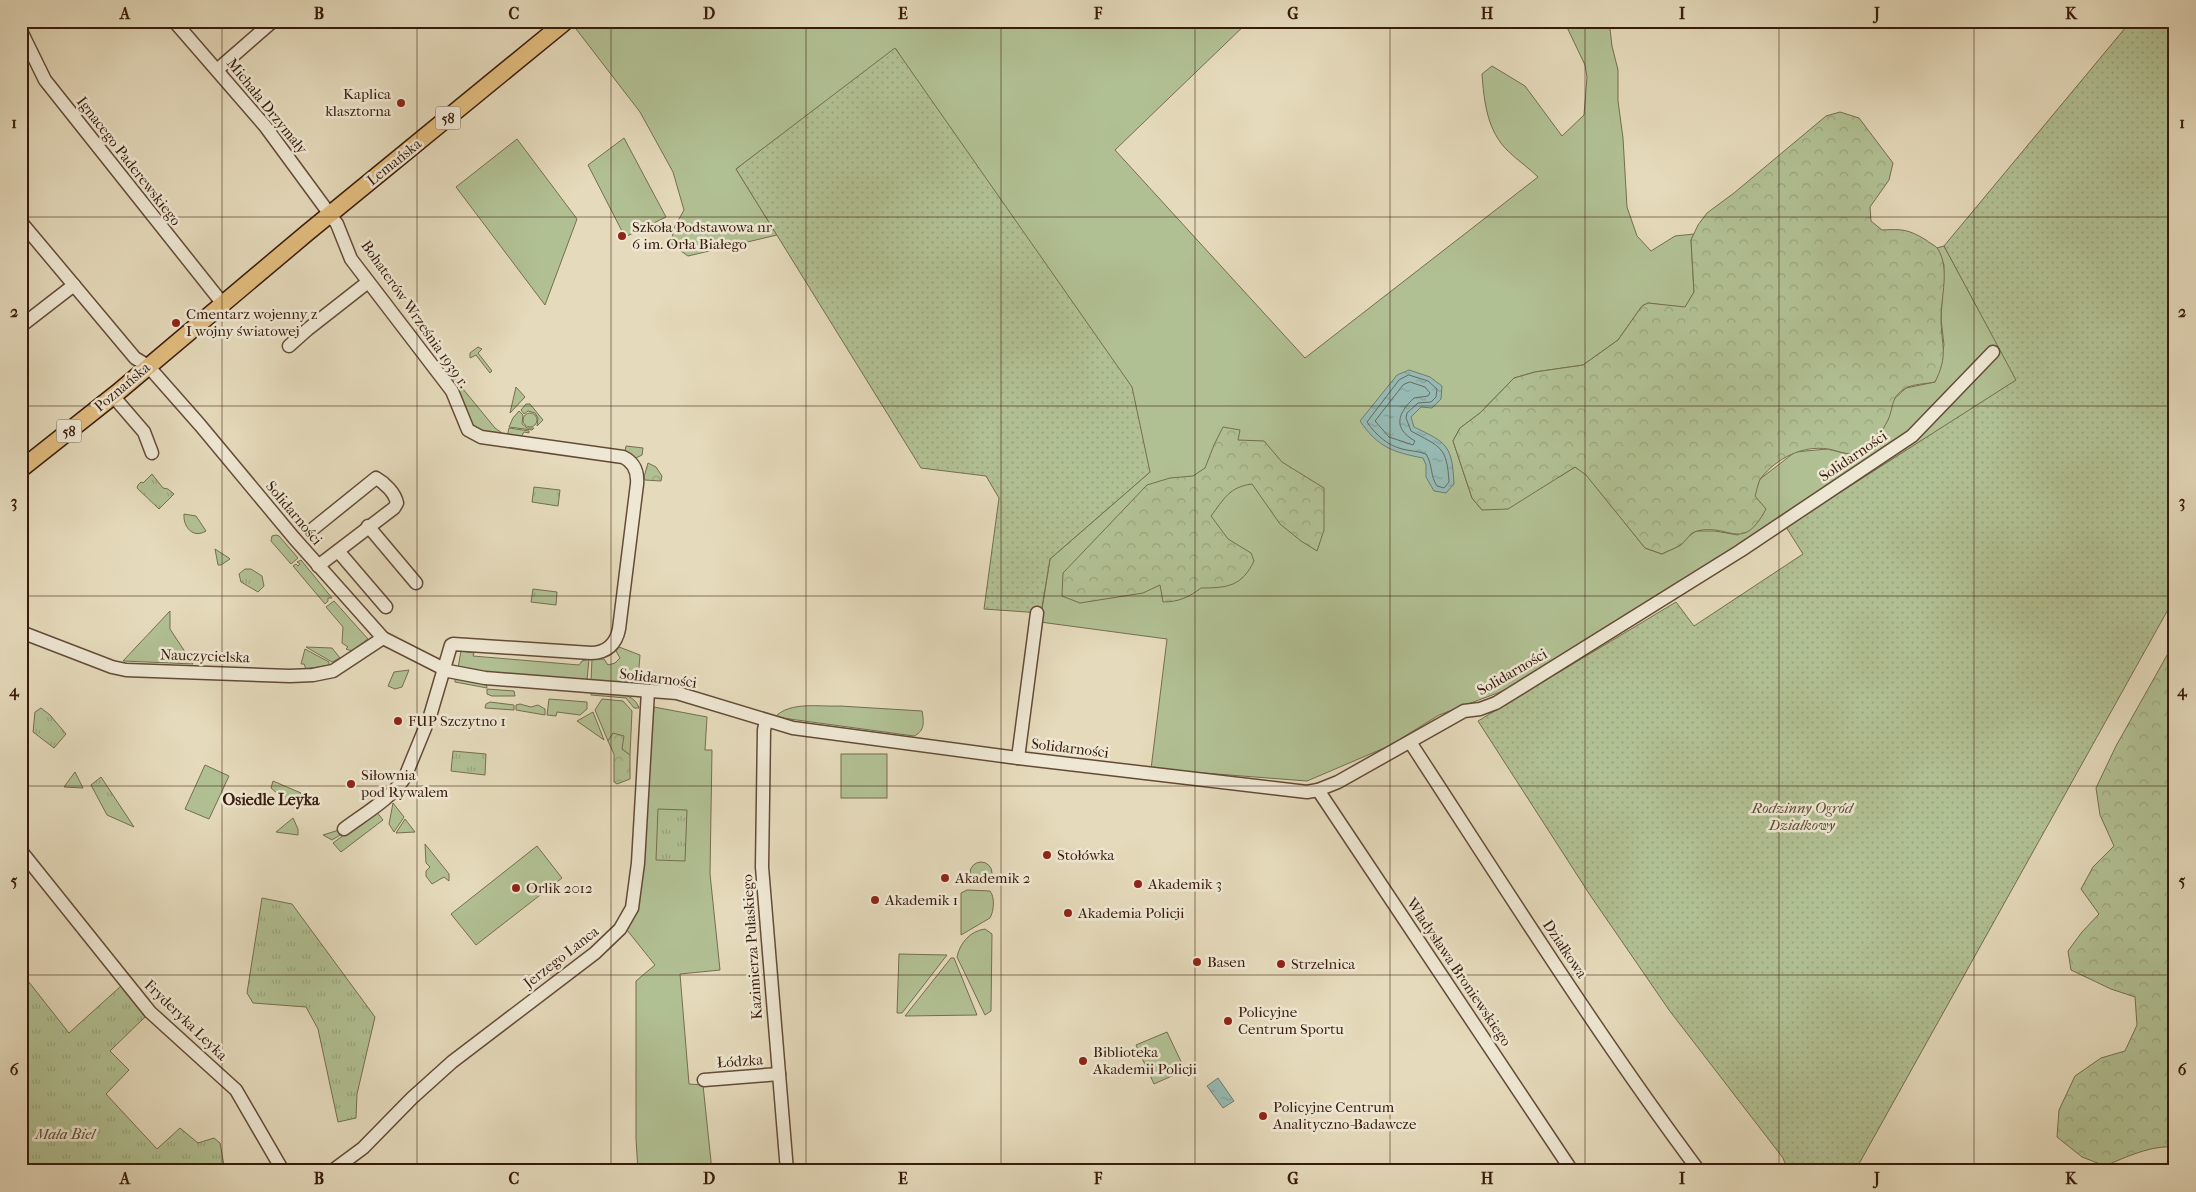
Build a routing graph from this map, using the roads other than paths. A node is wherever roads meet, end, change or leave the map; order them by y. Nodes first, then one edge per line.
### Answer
1 (174, 21) edge
2 (273, 21) edge
3 (566, 21) edge
4 (21, 31) edge
5 (217, 70) junction
6 (330, 214) junction
7 (21, 222) edge
8 (368, 282) junction
9 (74, 285) junction
10 (222, 304) junction
11 (21, 326) edge
12 (289, 346) dead end
13 (1992, 352) dead end
14 (148, 366) junction
15 (113, 396) junction
16 (152, 453) dead end
17 (21, 469) edge
18 (368, 526) junction
19 (314, 528) dead end
20 (338, 551) junction
21 (318, 566) junction
22 (416, 582) dead end
23 (386, 608) dead end
24 (1037, 613) dead end
25 (21, 632) edge
26 (383, 638) junction
27 (443, 668) junction
28 (648, 691) junction
29 (766, 721) junction
30 (1410, 742) junction
31 (1018, 758) junction
32 (1318, 790) junction
33 (344, 829) dead end
34 (21, 851) edge
35 (779, 1074) junction
36 (704, 1080) dead end
37 (335, 1169) edge
38 (283, 1171) edge
39 (324, 1171) edge
40 (787, 1171) edge
41 (1572, 1171) edge
42 (1699, 1171) edge

1 - 5 street, Michała Drzymały
2 - 5 street
3 - 6 main road, Lemańska / 58
4 - 10 street, Ignacego Paderewskiego
5 - 6 street, Michała Drzymały
6 - 8 street, Bohaterów Września 1939 r.
6 - 10 main road, Lemańska / 58
7 - 9 street, Solidarności
8 - 12 street
8 - 27 street, Bohaterów Września 1939 r.
9 - 11 street
9 - 14 street, Solidarności
10 - 14 main road, Poznańska / 58
13 - 30 street, Solidarności
14 - 15 main road, Poznańska / 58
14 - 21 street, Solidarności
15 - 16 street
15 - 17 main road, Poznańska / 58
18 - 19 street
18 - 20 street
18 - 22 street
20 - 21 street
20 - 23 street
21 - 26 street, Solidarności
24 - 31 street
25 - 26 street, Nauczycielska
26 - 27 street, Solidarności
27 - 28 street, Solidarności
27 - 33 street
28 - 29 street, Solidarności
28 - 37 street, Jerzego Lanca
29 - 31 street, Solidarności
29 - 35 street, Kazimierza Pułaskiego
30 - 32 street, Solidarności
30 - 42 street, Działkowa
31 - 32 street, Solidarności
32 - 41 street, Władysława Broniewskiego
34 - 38 street, Fryderyka Leyka
35 - 36 street, Łódzka
35 - 40 street, Kazimierza Pułaskiego
37 - 39 street, Jerzego Lanca

